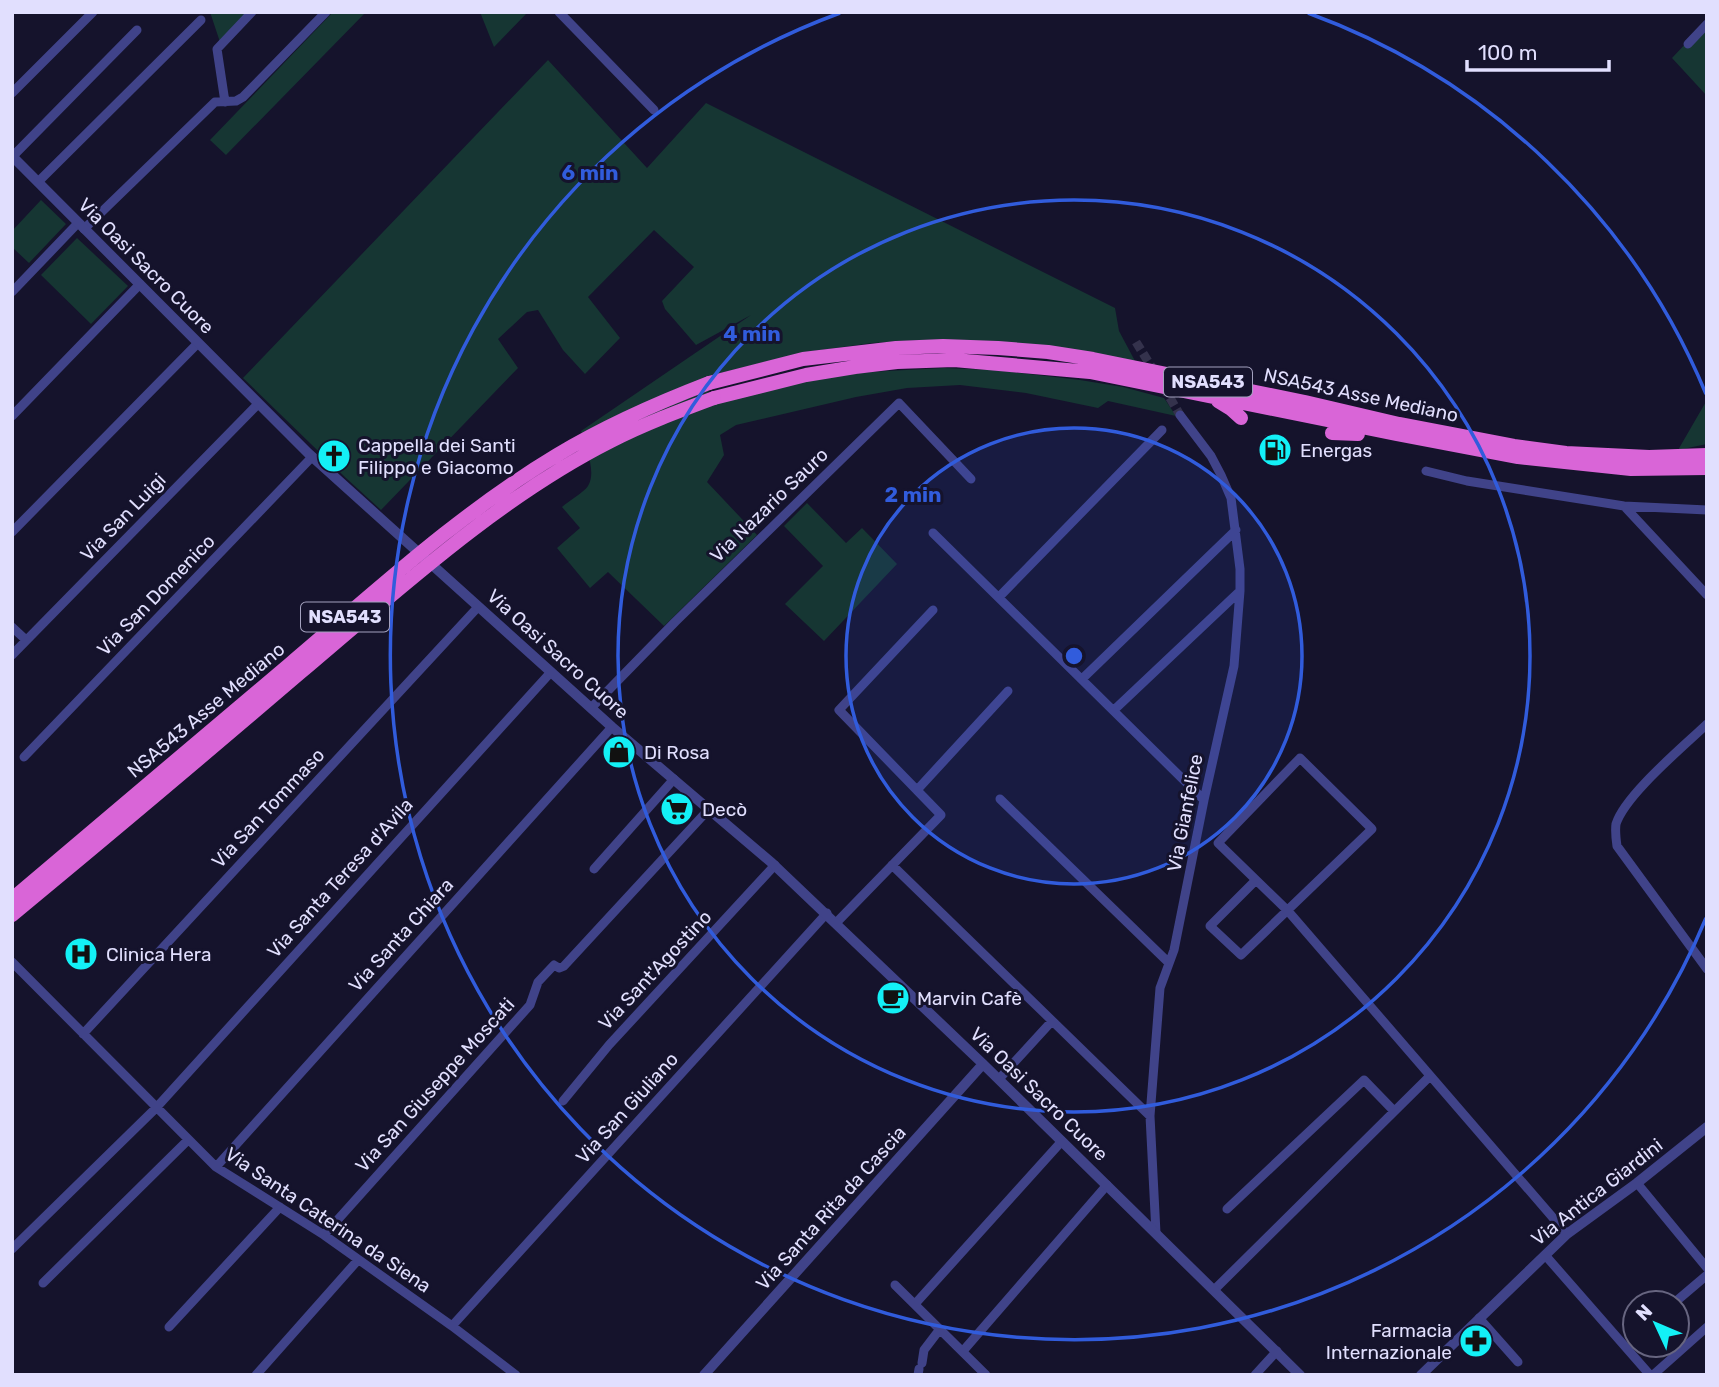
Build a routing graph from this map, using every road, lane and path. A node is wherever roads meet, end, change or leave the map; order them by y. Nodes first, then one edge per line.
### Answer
1 (93, 12) edge
2 (252, 12) edge
3 (559, 12) edge
4 (321, 14) edge
5 (201, 20) dead end
6 (1707, 24) edge
7 (137, 30) dead end
8 (1688, 44) dead end
9 (12, 93) edge
10 (225, 102) junction
11 (654, 110) dead end
12 (13, 156) edge
13 (38, 182) junction
14 (81, 226) junction
15 (140, 284) junction
16 (12, 292) edge
17 (198, 343) junction
18 (1207, 395) junction
19 (258, 404) junction
20 (1180, 415) tunnel mouth
21 (12, 416) edge
22 (1241, 418) dead end
23 (1162, 430) dead end
24 (1332, 433) dead end
25 (1396, 435) junction
26 (1707, 455) edge
27 (313, 457) junction
28 (1707, 468) edge
29 (1426, 471) dead end
30 (971, 479) dead end
31 (1624, 506) junction
32 (1707, 510) edge
33 (1236, 530) junction
34 (12, 532) edge
35 (933, 533) dead end
36 (1240, 591) junction
37 (1707, 595) edge
38 (999, 597) junction
39 (478, 607) junction
40 (933, 610) dead end
41 (12, 627) edge
42 (26, 640) junction
43 (12, 654) edge
44 (551, 672) junction
45 (1082, 679) junction
46 (1008, 691) dead end
47 (591, 708) junction
48 (1114, 710) junction
49 (1707, 724) edge
50 (612, 727) junction
51 (24, 757) dead end
52 (674, 779) junction
53 (917, 790) junction
54 (1000, 799) dead end
55 (1204, 800) junction
56 (709, 808) junction
57 (775, 865) junction
58 (892, 865) junction
59 (594, 869) dead end
60 (1256, 880) junction
61 (12, 899) edge
62 (1288, 911) junction
63 (827, 914) junction
64 (12, 915) edge
65 (836, 923) junction
66 (12, 962) edge
67 (1170, 963) junction
68 (1707, 969) edge
69 (1052, 1021) junction
70 (83, 1034) junction
71 (983, 1064) junction
72 (1430, 1076) junction
73 (999, 1079) junction
74 (563, 1101) dead end
75 (156, 1108) junction
76 (1394, 1111) junction
77 (1150, 1116) junction
78 (1707, 1128) edge
79 (188, 1140) junction
80 (1062, 1141) junction
81 (216, 1167) junction
82 (1637, 1183) junction
83 (1107, 1185) junction
84 (280, 1207) junction
85 (1227, 1209) dead end
86 (1156, 1233) junction
87 (1567, 1234) junction
88 (324, 1235) junction
89 (12, 1249) edge
90 (1545, 1255) junction
91 (358, 1260) junction
92 (1707, 1268) edge
93 (1707, 1275) edge
94 (43, 1283) dead end
95 (895, 1285) dead end
96 (1690, 1289) edge
97 (1214, 1290) junction
98 (915, 1304) junction
99 (1479, 1318) junction
100 (452, 1326) junction
101 (169, 1327) dead end
102 (1707, 1327) edge
103 (940, 1329) junction
104 (1691, 1338) edge
105 (963, 1351) junction
106 (1277, 1351) junction
107 (1666, 1359) edge
108 (1517, 1362) dead end
109 (919, 1369) edge
110 (256, 1375) edge
111 (516, 1375) edge
112 (704, 1375) edge
113 (986, 1375) edge
114 (1255, 1375) edge
115 (1300, 1375) edge
116 (1421, 1375) edge
117 (1651, 1375) edge

1 - 9 street
2 - 10 street
3 - 11 street
4 - 10 street
5 - 13 street
6 - 8 street
7 - 12 street
10 - 14 street
12 - 13 street, Via Oasi Sacro Cuore
13 - 14 street, Via Oasi Sacro Cuore
14 - 15 street, Via Oasi Sacro Cuore
14 - 16 street
15 - 17 street, Via Oasi Sacro Cuore
15 - 21 street
17 - 19 street, Via Oasi Sacro Cuore
17 - 34 street
18 - 22 highway
18 - 25 highway, NSA543 Asse Mediano / NSA543
18 - 64 highway, NSA543 Asse Mediano / NSA543, bridge
19 - 27 street, Via Oasi Sacro Cuore
19 - 42 street, Via San Luigi
20 - 33 street, Via Gianfelice
23 - 38 street
24 - 25 highway
25 - 28 highway, NSA543 Asse Mediano / NSA543
26 - 61 highway, NSA543 Asse Mediano / NSA543, bridge
27 - 39 street, Via Oasi Sacro Cuore
27 - 51 street, Via San Domenico
29 - 31 street
30 - 47 street, Via Nazario Sauro
31 - 32 street
31 - 37 street
33 - 36 street, Via Gianfelice
33 - 45 street
35 - 38 street
36 - 48 street
36 - 55 street, Via Gianfelice
38 - 45 street
39 - 44 street, Via Oasi Sacro Cuore
39 - 70 street, Via San Tommaso
40 - 53 street
41 - 42 street
42 - 43 street, Via San Luigi
44 - 47 street, Via Oasi Sacro Cuore
44 - 75 street, Via Santa Teresa d'Avila
45 - 48 street
46 - 53 street
47 - 50 street, Via Oasi Sacro Cuore
48 - 55 street
49 - 68 street
50 - 52 street, Via Oasi Sacro Cuore
50 - 81 street, Via Santa Chiara
52 - 56 street, Via Oasi Sacro Cuore
52 - 59 street
53 - 58 street
54 - 67 street
55 - 67 street, Via Gianfelice
56 - 57 street, Via Oasi Sacro Cuore
56 - 88 street, Via San Giuseppe Moscati
57 - 63 street, Via Oasi Sacro Cuore
57 - 74 street, Via Sant'Agostino
58 - 65 street
58 - 69 street
60 - 62 street
60 - 62 street
60 - 62 street
62 - 72 street
63 - 65 street, Via Oasi Sacro Cuore
63 - 100 street, Via San Giuliano
65 - 71 street, Via Oasi Sacro Cuore
66 - 70 street, Via Santa Caterina da Siena
67 - 77 street, Via Gianfelice
69 - 73 street
69 - 77 street
70 - 75 street, Via Santa Caterina da Siena
71 - 73 street, Via Oasi Sacro Cuore
71 - 112 street, Via Santa Rita da Cascia
72 - 76 street
72 - 87 street
73 - 80 street, Via Oasi Sacro Cuore
75 - 79 street, Via Santa Caterina da Siena
75 - 89 street, Via Santa Teresa d'Avila
76 - 85 street
76 - 97 street
77 - 86 street, Via Gianfelice
78 - 82 street, Via Antica Giardini
79 - 81 street, Via Santa Caterina da Siena
79 - 94 street
80 - 83 street, Via Oasi Sacro Cuore
80 - 98 street
81 - 84 street, Via Santa Caterina da Siena
82 - 87 street, Via Antica Giardini
82 - 92 street
83 - 86 street, Via Oasi Sacro Cuore
83 - 105 street
84 - 88 street, Via Santa Caterina da Siena
84 - 101 street
86 - 97 street, Via Oasi Sacro Cuore
87 - 90 street, Via Antica Giardini
88 - 91 street, Via Santa Caterina da Siena
90 - 99 street, Via Antica Giardini
90 - 117 street
91 - 100 street, Via Santa Caterina da Siena
91 - 110 street
93 - 96 street
95 - 98 street
97 - 106 street, Via Oasi Sacro Cuore
98 - 103 street
99 - 108 street
99 - 116 street, Via Antica Giardini
100 - 111 street, Via Santa Caterina da Siena
102 - 104 street
103 - 105 street
103 - 109 street
105 - 113 street
106 - 114 street
106 - 115 street, Via Oasi Sacro Cuore
107 - 117 street

